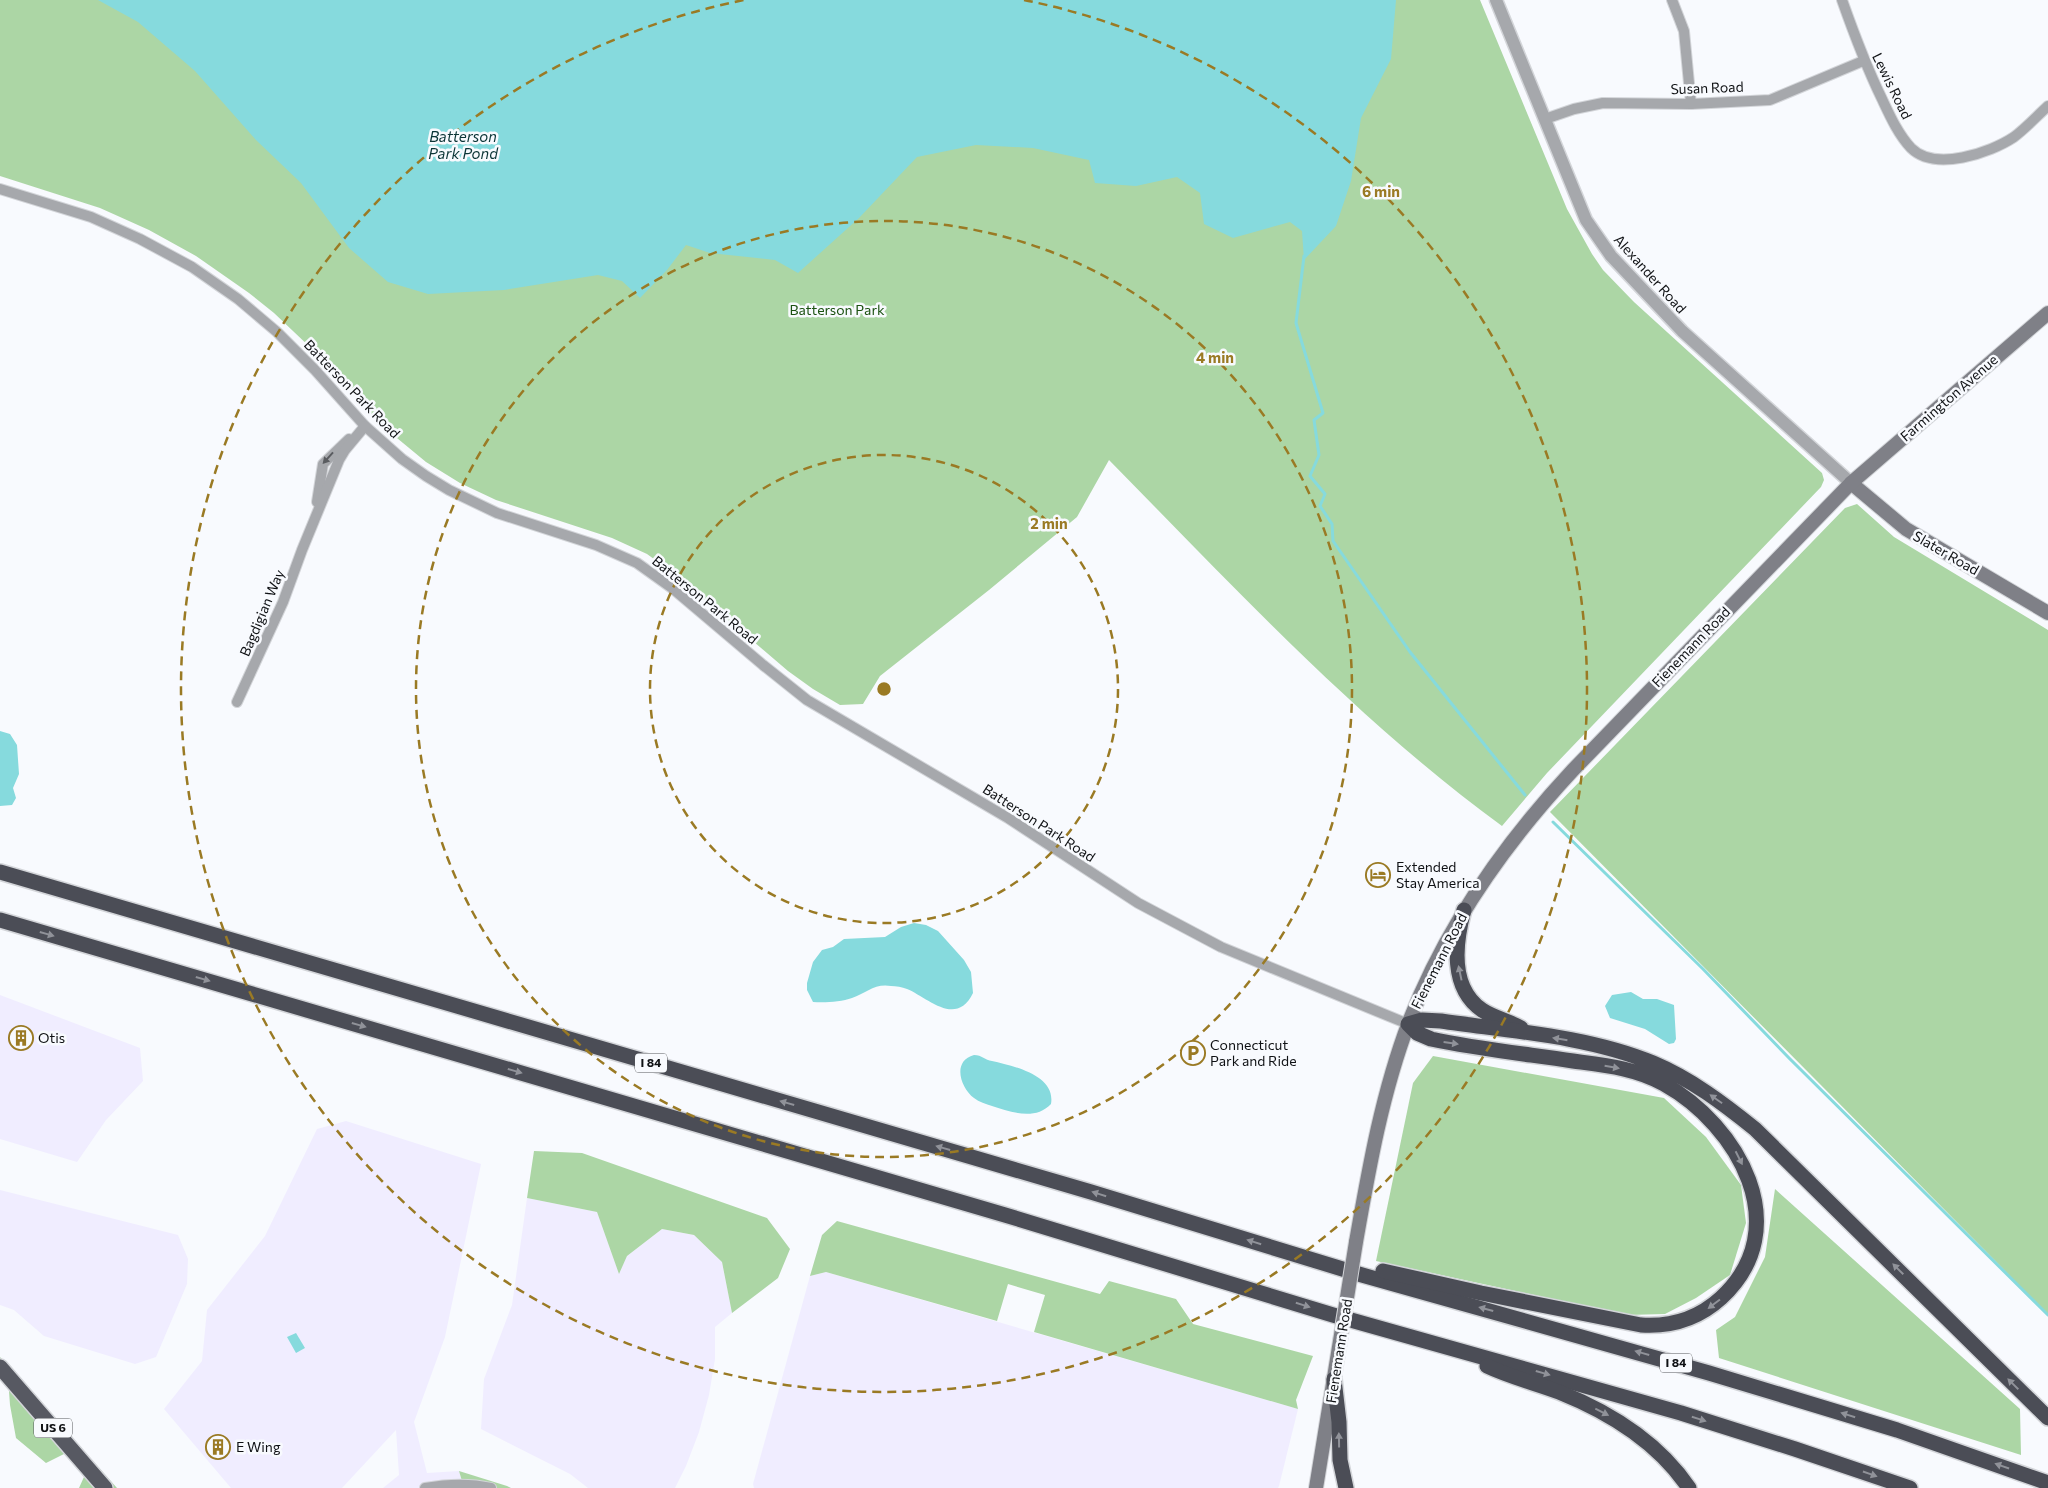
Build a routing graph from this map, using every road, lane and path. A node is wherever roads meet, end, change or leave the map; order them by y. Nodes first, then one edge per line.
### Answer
1 (1496, 0) edge
2 (1672, 0) edge
3 (1842, 0) edge
4 (1863, 61) junction
5 (1691, 104) junction
6 (2048, 106) edge
7 (1545, 119) junction
8 (0, 189) edge
9 (2048, 312) edge
10 (365, 426) junction
11 (1851, 483) junction
12 (2048, 613) edge
13 (237, 702) dead end
14 (0, 872) edge
15 (1464, 910) junction
16 (0, 920) edge
17 (1408, 1024) junction
18 (1533, 1035) junction
19 (1301, 1256) junction
20 (1462, 1351) junction
21 (0, 1367) edge
22 (1334, 1379) junction
23 (2048, 1418) edge
24 (2048, 1483) edge
25 (105, 1488) edge
26 (425, 1488) edge
27 (491, 1488) edge
28 (1316, 1488) edge
29 (1346, 1488) edge
30 (1689, 1488) edge
31 (1910, 1488) edge

1 - 7 street, Alexander Road
2 - 5 street
3 - 4 street, Lewis Road
4 - 5 street, Susan Road
4 - 6 street, Lewis Road
5 - 7 street, Susan Road
7 - 11 street, Alexander Road
8 - 10 street, Batterson Park Road
9 - 11 main road, Farmington Avenue
10 - 13 street, Bagdigian Way
10 - 17 street, Batterson Park Road
11 - 12 main road, Slater Road
11 - 15 main road, Fienemann Road
19 -> 14 highway, I 84
15 - 17 main road, Fienemann Road
18 -> 15 highway
16 -> 20 highway
17 - 18 highway
17 -> 19 highway
17 - 22 main road, Fienemann Road, bridge
23 -> 18 highway
24 -> 19 highway, I 84
20 -> 30 highway
20 -> 31 highway
21 - 25 highway, US 6
22 - 28 main road, Fienemann Road
29 -> 22 highway
26 - 27 street

